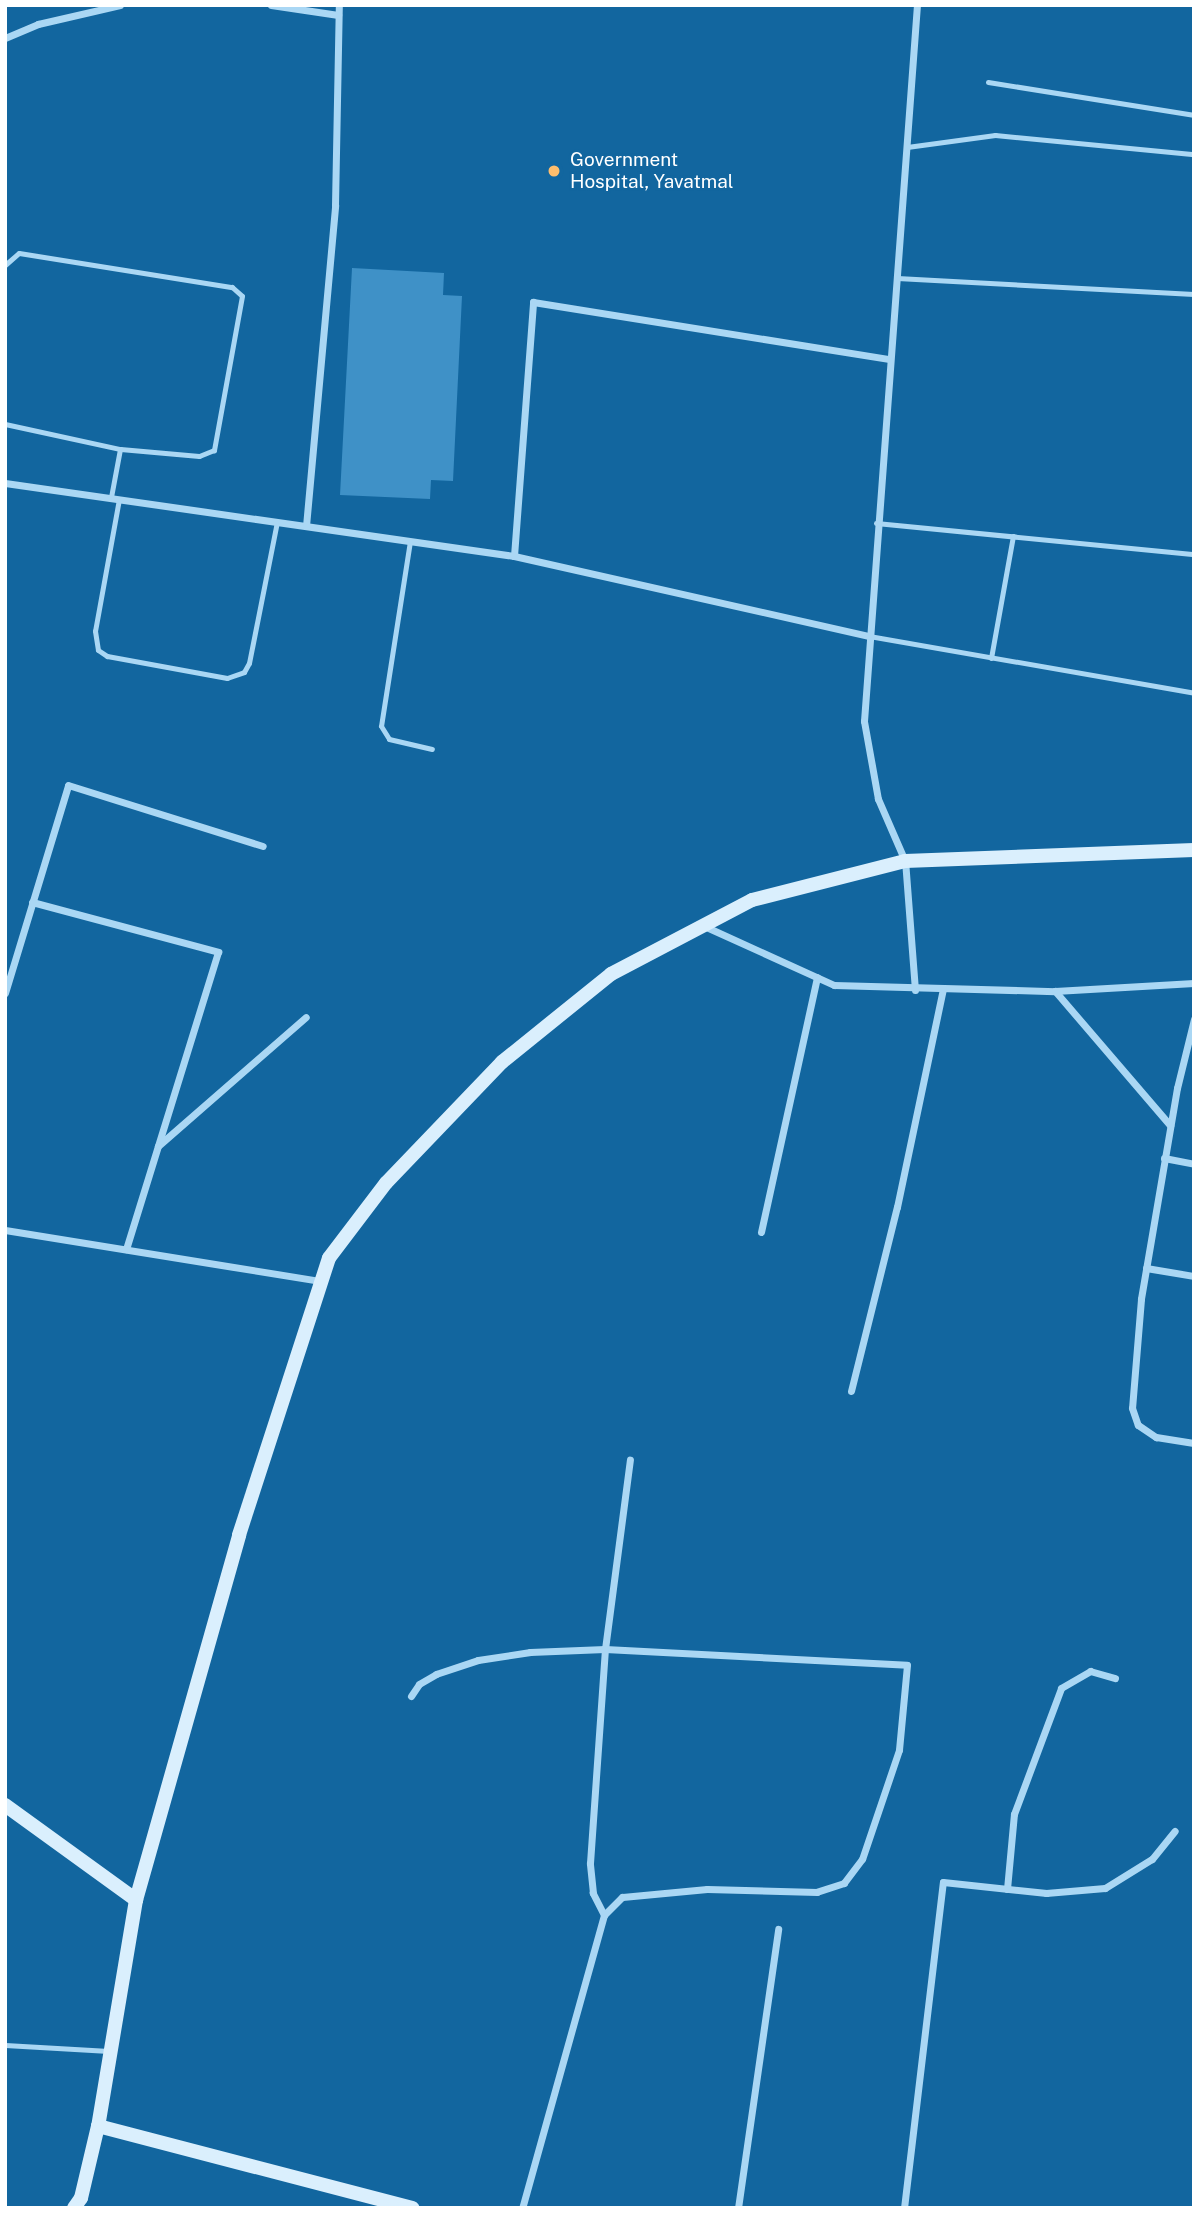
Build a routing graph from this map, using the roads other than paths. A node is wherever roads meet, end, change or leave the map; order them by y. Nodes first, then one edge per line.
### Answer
1 (120, 5) edge
2 (271, 5) edge
3 (338, 5) edge
4 (918, 5) edge
5 (338, 15) junction
6 (5, 38) edge
7 (988, 82) dead end
8 (1194, 115) edge
9 (907, 147) junction
10 (1194, 153) edge
11 (5, 265) edge
12 (897, 278) junction
13 (1194, 295) edge
14 (889, 359) junction
15 (5, 424) edge
16 (120, 449) junction
17 (5, 483) edge
18 (115, 498) junction
19 (277, 522) junction
20 (876, 523) junction
21 (306, 526) junction
22 (1013, 536) junction
23 (410, 541) junction
24 (1194, 554) edge
25 (514, 556) junction
26 (868, 636) junction
27 (991, 658) junction
28 (1194, 693) edge
29 (432, 749) dead end
30 (263, 846) dead end
31 (1194, 850) edge
32 (905, 861) junction
33 (32, 902) junction
34 (703, 926) junction
35 (817, 977) junction
36 (1194, 983) edge
37 (943, 989) junction
38 (915, 990) junction
39 (1055, 991) junction
40 (5, 993) edge
41 (306, 1017) dead end
42 (1194, 1019) edge
43 (1170, 1125) junction
44 (158, 1146) junction
45 (1164, 1158) junction
46 (1194, 1164) edge
47 (5, 1230) edge
48 (761, 1231) dead end
49 (126, 1249) junction
50 (1146, 1268) junction
51 (1194, 1276) edge
52 (321, 1281) junction
53 (851, 1391) dead end
54 (1194, 1443) edge
55 (630, 1460) dead end
56 (605, 1649) junction
57 (1115, 1678) dead end
58 (411, 1696) dead end
59 (5, 1805) edge
60 (1175, 1831) dead end
61 (1007, 1889) junction
62 (136, 1900) junction
63 (604, 1915) junction
64 (778, 1930) dead end
65 (5, 2045) edge
66 (108, 2051) junction
67 (98, 2126) junction
68 (80, 2204) edge
69 (413, 2208) edge
70 (522, 2208) edge
71 (738, 2208) edge
72 (904, 2208) edge

1 - 6 street
2 - 5 street
3 - 5 street
4 - 9 street
5 - 21 street
7 - 8 lane
9 - 10 lane
9 - 12 street
11 - 16 lane
12 - 13 lane
12 - 14 street
14 - 20 street
14 - 25 street
15 - 16 lane
16 - 18 lane
17 - 18 street
18 - 19 street
18 - 19 lane
19 - 21 street
20 - 22 lane
20 - 26 street
21 - 23 street
22 - 24 lane
22 - 27 lane
23 - 25 street
23 - 29 lane
25 - 26 street
26 - 27 lane
26 - 32 street
27 - 28 lane
30 - 33 street
31 - 32 street
32 - 34 street
32 - 38 street
33 - 40 street
33 - 44 street
34 - 35 street
34 - 52 street
35 - 38 street
35 - 48 street
36 - 39 street
37 - 38 street
37 - 39 street
37 - 53 street
39 - 43 street
41 - 44 street
42 - 43 street
43 - 45 street
44 - 49 street
45 - 46 street
45 - 50 street
47 - 49 street
49 - 52 street
50 - 51 street
50 - 54 street
52 - 62 street
55 - 56 street
56 - 58 street
56 - 63 street
56 - 63 street
57 - 61 street
59 - 62 street
60 - 61 street
61 - 72 street
62 - 66 street
63 - 70 street
64 - 71 street
65 - 66 lane
66 - 67 street
67 - 68 street
67 - 69 street

